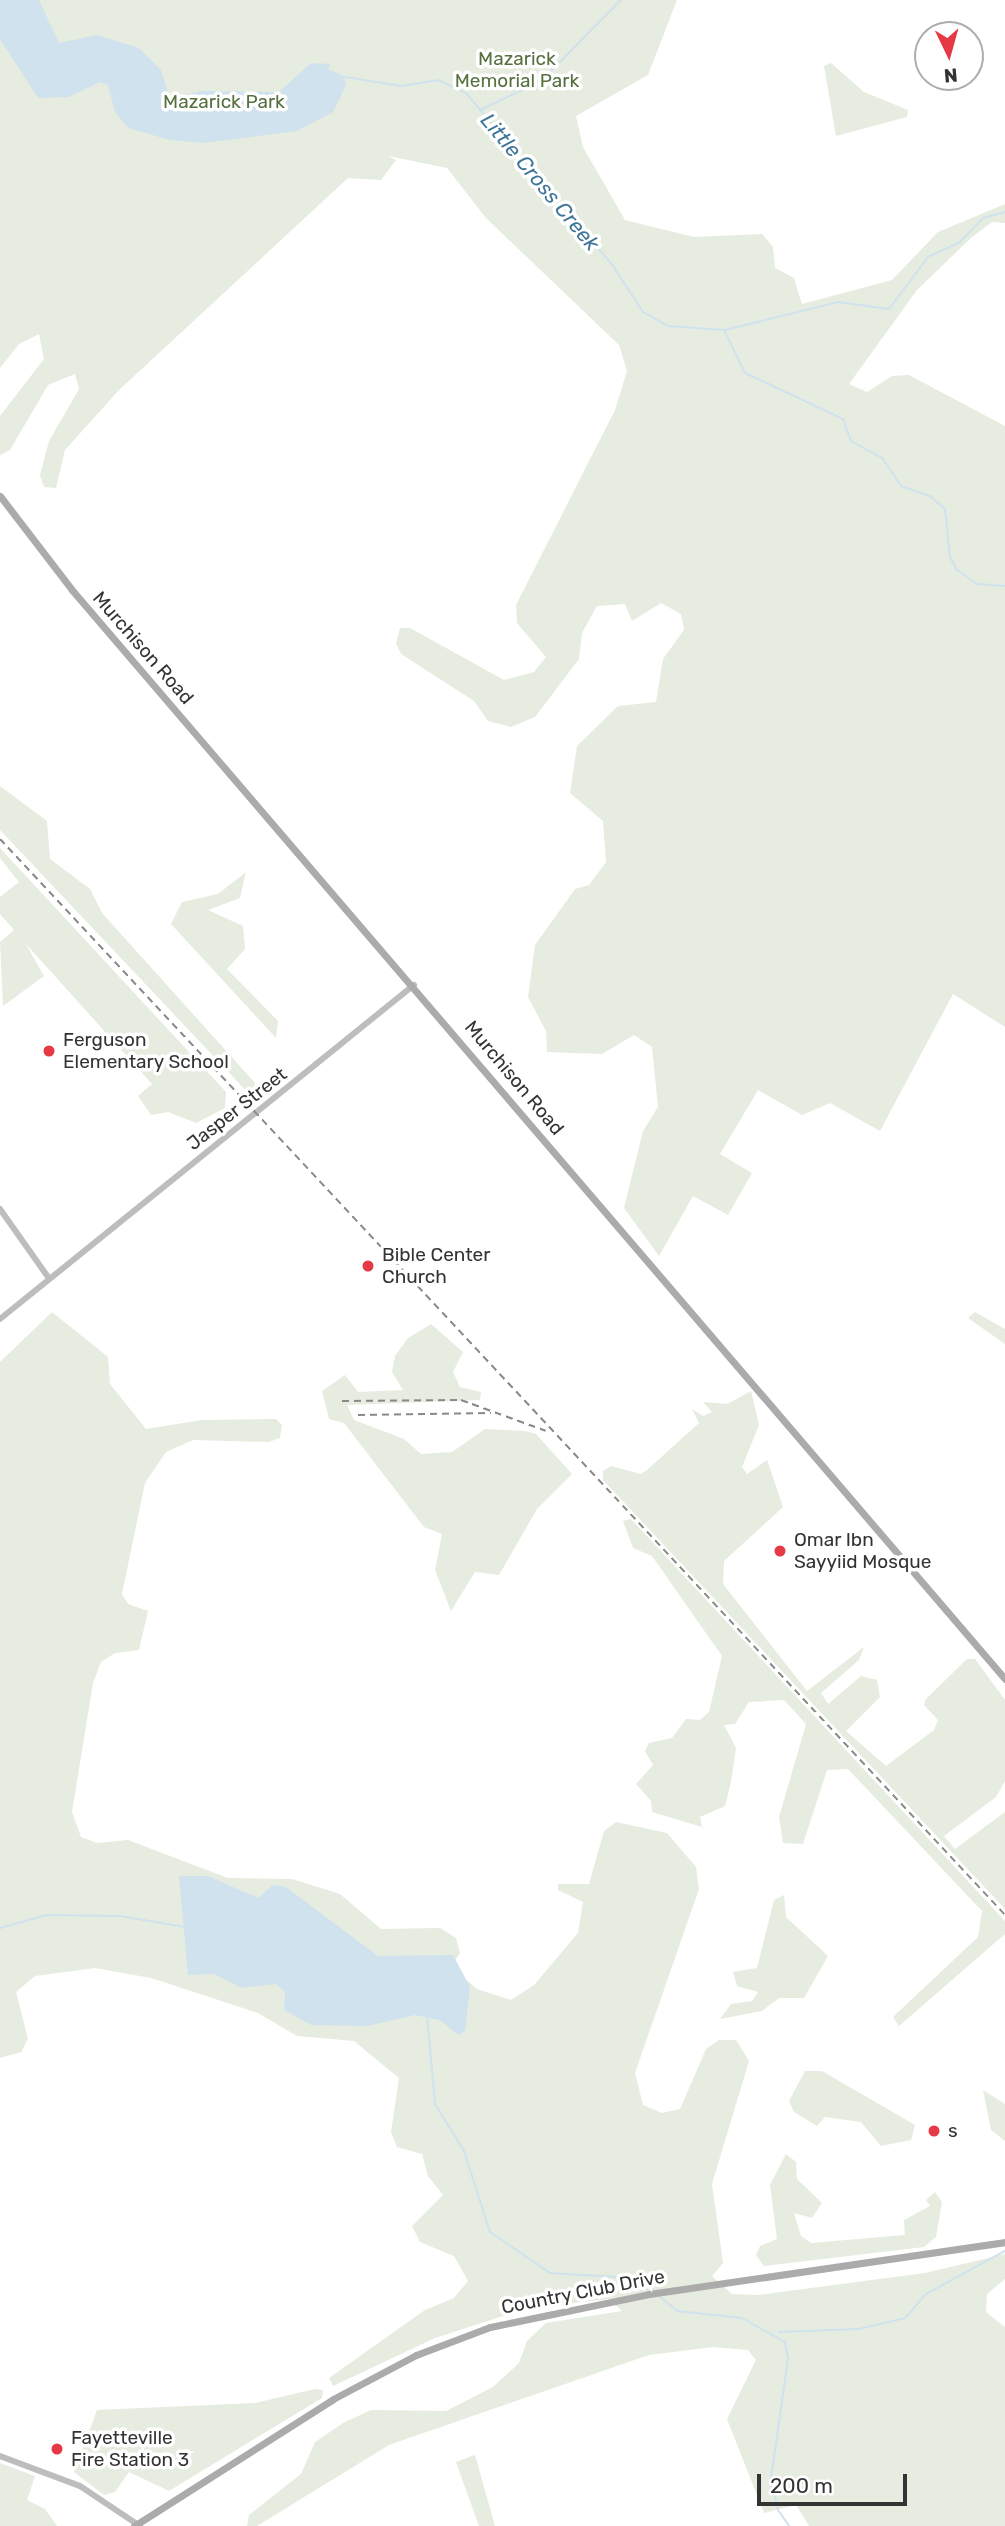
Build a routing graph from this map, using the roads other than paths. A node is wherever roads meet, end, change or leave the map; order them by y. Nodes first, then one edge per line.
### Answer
1 (0, 496) edge
2 (414, 985) junction
3 (0, 1209) edge
4 (48, 1277) junction
5 (0, 1319) edge
6 (1005, 1678) edge
7 (1005, 2242) edge
8 (0, 2456) edge
9 (137, 2525) edge

1 - 2 main road, Murchison Road
2 - 4 street, Jasper Street
2 - 6 main road, Murchison Road
3 - 4 street
4 - 5 street, Jasper Street
7 - 9 main road, Country Club Drive
8 - 9 street

